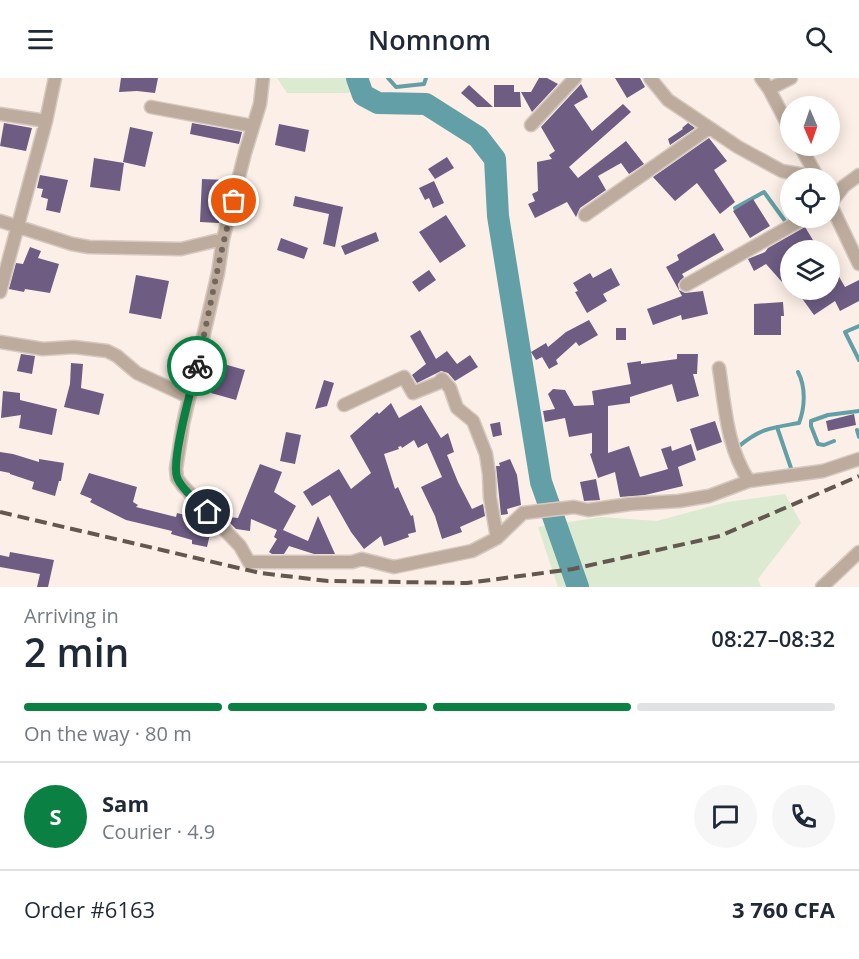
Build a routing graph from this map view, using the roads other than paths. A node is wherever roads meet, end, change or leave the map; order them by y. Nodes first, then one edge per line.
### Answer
1 (55, 78) edge
2 (263, 78) edge
3 (575, 78) edge
4 (650, 78) edge
5 (761, 78) edge
6 (791, 78) edge
7 (769, 89) junction
8 (151, 107) dead end
9 (780, 110) edge
10 (0, 114) edge
11 (46, 121) junction
12 (531, 125) dead end
13 (253, 126) junction
14 (709, 128) junction
15 (780, 170) edge
16 (859, 175) edge
17 (840, 191) edge
18 (585, 215) dead end
19 (0, 221) edge
20 (840, 223) edge
21 (16, 226) junction
22 (787, 228) edge
23 (223, 239) junction
24 (859, 264) edge
25 (686, 285) dead end
26 (0, 292) edge
27 (0, 342) edge
28 (719, 368) dead end
29 (189, 397) junction
30 (344, 405) dead end
31 (859, 459) edge
32 (749, 481) junction
33 (497, 538) junction
34 (859, 552) edge
35 (822, 587) edge

1 - 11 street
2 - 13 street
3 - 12 street
4 - 14 street
5 - 7 street
6 - 7 street
7 - 9 street
8 - 13 street
10 - 11 street
11 - 21 street
13 - 23 street
14 - 15 street
14 - 18 street
16 - 17 street
19 - 21 street
20 - 24 street
21 - 23 street
21 - 26 street
22 - 25 street
23 - 29 street
27 - 29 street
28 - 32 street
29 - 33 street
30 - 33 street
31 - 32 street
32 - 33 street
34 - 35 street

